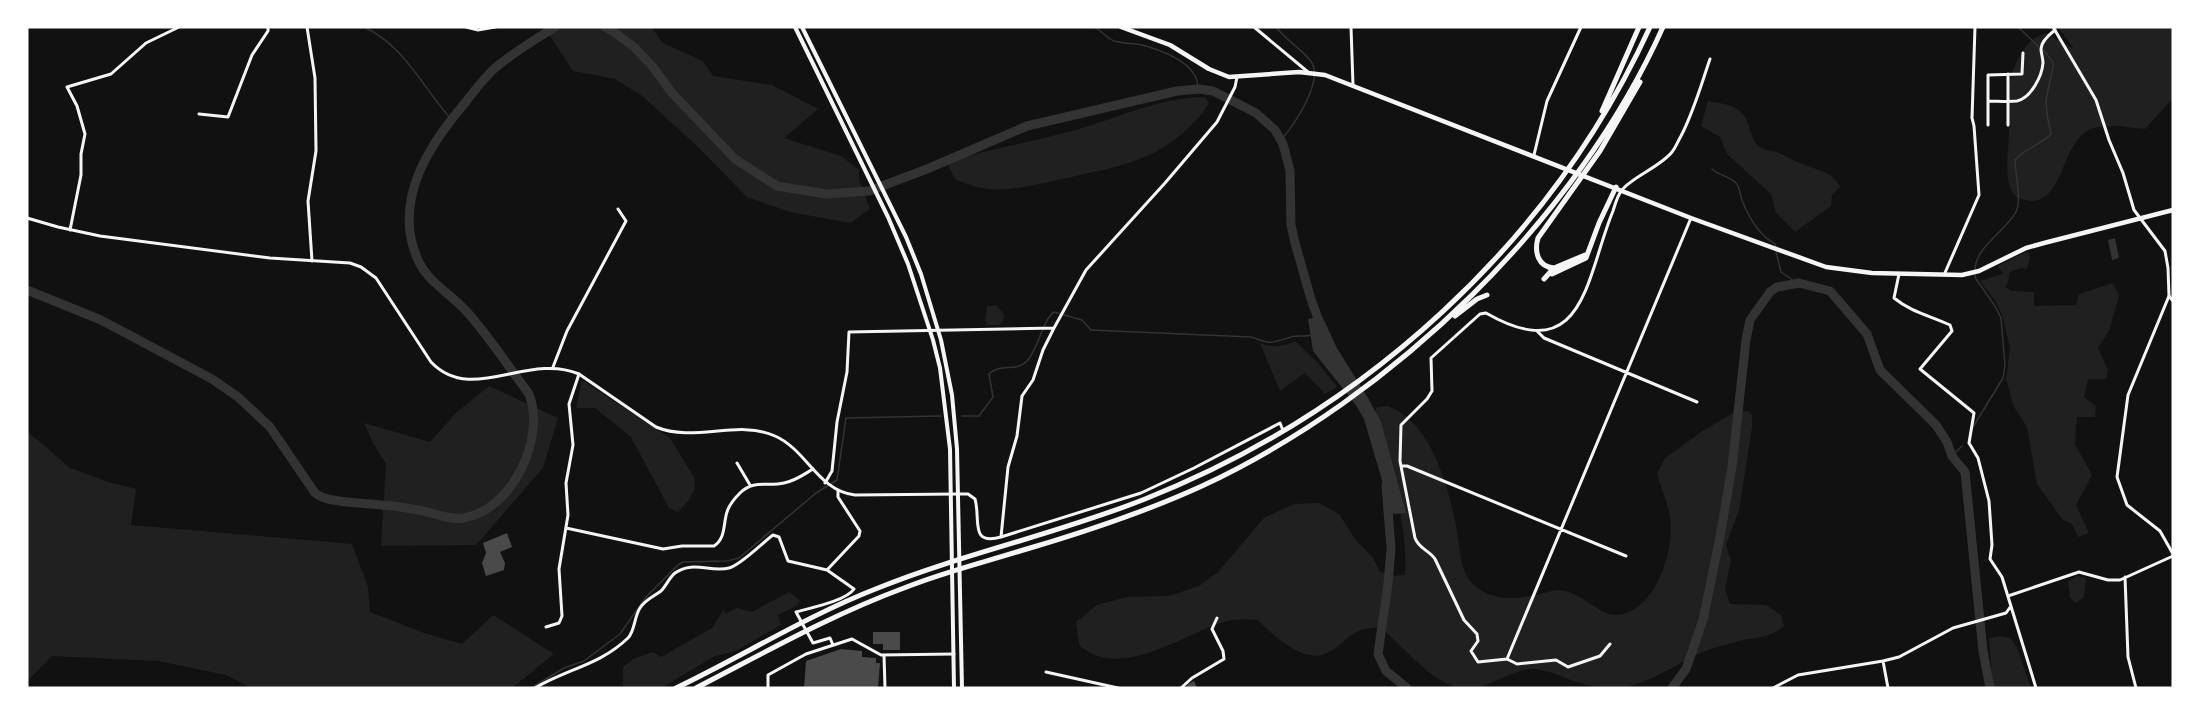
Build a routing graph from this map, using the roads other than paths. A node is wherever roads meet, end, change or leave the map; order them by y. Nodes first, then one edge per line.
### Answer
1 (179, 27) edge
2 (268, 27) edge
3 (307, 27) edge
4 (466, 27) edge
5 (495, 27) edge
6 (795, 27) edge
7 (802, 27) edge
8 (1121, 27) edge
9 (1254, 27) edge
10 (1351, 27) edge
11 (1581, 27) edge
12 (1639, 27) edge
13 (1650, 27) edge
14 (1663, 27) edge
15 (1975, 27) edge
16 (2054, 28) edge
17 (1655, 45) junction
18 (2023, 52) dead end
19 (1710, 59) dead end
20 (1310, 72) junction
21 (2008, 74) junction
22 (1237, 77) junction
23 (1353, 86) junction
24 (1988, 101) junction
25 (2008, 101) junction
26 (199, 114) dead end
27 (1988, 125) dead end
28 (2008, 125) dead end
29 (1588, 140) junction
30 (1534, 155) junction
31 (1574, 181) junction
32 (1619, 188) junction
33 (618, 208) dead end
34 (2173, 210) edge
35 (895, 214) junction
36 (888, 217) junction
37 (27, 218) edge
38 (1691, 218) junction
39 (2138, 218) junction
40 (70, 230) junction
41 (312, 261) junction
42 (1553, 271) junction
43 (1899, 274) junction
44 (1944, 276) junction
45 (1544, 279) dead end
46 (1487, 295) dead end
47 (2169, 296) junction
48 (2173, 301) edge
49 (1054, 328) junction
50 (930, 330) junction
51 (938, 330) junction
52 (1537, 331) junction
53 (1413, 349) junction
54 (553, 367) junction
55 (1626, 371) junction
56 (579, 374) junction
57 (1697, 402) dead end
58 (1282, 428) dead end
59 (737, 463) dead end
60 (1401, 466) junction
61 (813, 469) junction
62 (826, 484) junction
63 (750, 485) junction
64 (838, 491) junction
65 (951, 494) junction
66 (958, 494) junction
67 (567, 528) junction
68 (1561, 529) junction
69 (1001, 537) junction
70 (2173, 555) edge
71 (1626, 556) dead end
72 (827, 570) junction
73 (2125, 577) junction
74 (2008, 597) junction
75 (2011, 606) junction
76 (1217, 618) dead end
77 (546, 627) dead end
78 (1610, 644) dead end
79 (833, 645) junction
80 (954, 654) junction
81 (884, 655) junction
82 (1507, 659) junction
83 (1883, 662) junction
84 (1046, 672) dead end
85 (535, 688) edge
86 (676, 688) edge
87 (696, 688) edge
88 (768, 688) edge
89 (885, 688) edge
90 (954, 688) edge
91 (962, 688) edge
92 (1118, 688) edge
93 (1181, 688) edge
94 (1773, 688) edge
95 (1888, 688) edge
96 (2036, 688) edge
97 (2136, 688) edge

1 - 40 street
2 - 26 street
3 - 41 street
4 - 5 street
6 - 36 main road
7 - 35 main road
8 - 22 main road
9 - 20 street
10 - 23 street
11 - 30 street
12 - 29 highway
13 - 29 highway
14 - 17 highway
15 - 44 street
16 - 25 street
16 - 39 street
17 - 31 highway
17 - 31 highway
18 - 21 street
19 - 32 street
20 - 22 main road
20 - 23 main road
21 - 24 street
21 - 25 street
22 - 49 street
23 - 30 main road
24 - 25 street
24 - 27 street
25 - 28 street
29 - 86 highway
30 - 32 main road
31 - 42 highway
31 - 53 highway
32 - 38 main road
32 - 42 highway
32 - 52 street
33 - 54 street
34 - 39 main road
35 - 36 main road
35 - 51 main road
36 - 50 main road
37 - 40 street
38 - 43 main road
38 - 55 street
39 - 44 main road
39 - 47 street
40 - 41 street
41 - 54 street
42 - 45 highway
43 - 44 main road
43 - 74 street
46 - 53 highway
47 - 48 street
47 - 70 street
49 - 51 street
49 - 69 street
50 - 51 street
50 - 62 street
50 - 65 main road
51 - 66 main road
52 - 55 street
52 - 60 street
53 - 87 highway
54 - 56 street
55 - 57 street
55 - 68 street
56 - 61 street
56 - 67 street
58 - 69 street
59 - 63 street
60 - 68 street
60 - 82 street
61 - 62 street
61 - 63 street
62 - 64 street
63 - 67 street
64 - 65 street
64 - 72 street
65 - 66 street
65 - 80 main road
66 - 69 street
66 - 91 main road
67 - 77 street
68 - 71 street
68 - 82 street
70 - 73 street
72 - 79 street
72 - 85 street
73 - 74 street
73 - 97 street
74 - 75 street
75 - 83 street
75 - 96 street
76 - 93 street
78 - 82 street
79 - 81 street
79 - 88 street
80 - 81 street
80 - 90 main road
81 - 89 street
83 - 94 street
83 - 95 street
84 - 92 street

